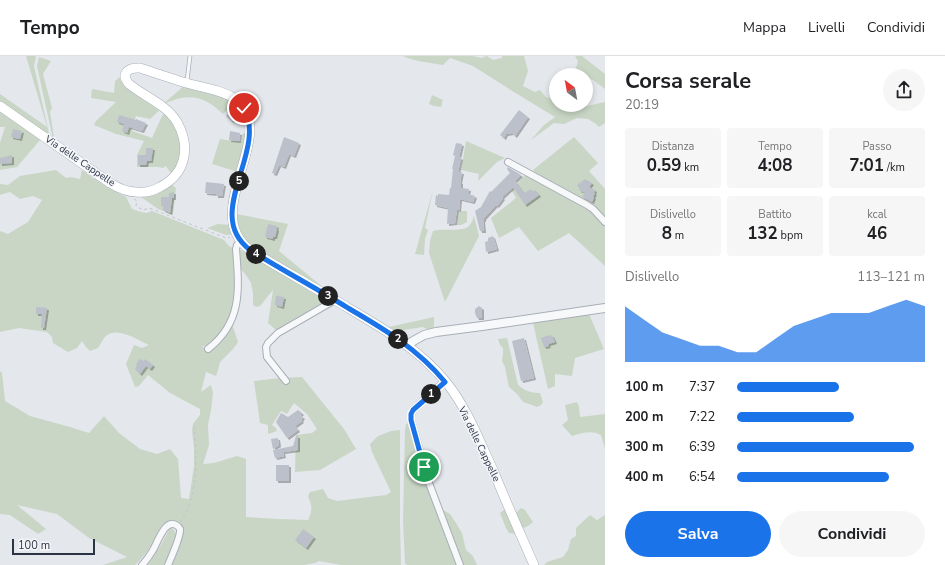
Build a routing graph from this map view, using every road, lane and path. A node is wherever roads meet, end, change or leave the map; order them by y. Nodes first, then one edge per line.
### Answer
1 (190, 56) edge
2 (186, 83) junction
3 (0, 106) edge
4 (508, 162) dead end
5 (132, 198) dead end
6 (605, 222) edge
7 (239, 243) junction
8 (335, 300) junction
9 (605, 308) edge
10 (408, 345) junction
11 (208, 349) dead end
12 (286, 381) dead end
13 (445, 382) junction
14 (194, 424) dead end
15 (178, 525) junction
16 (142, 565) edge
17 (168, 565) edge
18 (460, 565) edge
19 (534, 565) edge

1 - 2 lane
2 - 3 main road, Via delle Cappelle
2 - 7 main road, Via delle Cappelle
4 - 6 street
5 - 7 path
7 - 8 main road, Via delle Cappelle
7 - 11 street
8 - 10 main road, Via delle Cappelle
8 - 12 street
9 - 10 street
10 - 13 main road, Via delle Cappelle
13 - 18 street
13 - 19 main road, Via delle Cappelle
14 - 15 path
15 - 16 street
15 - 17 street

